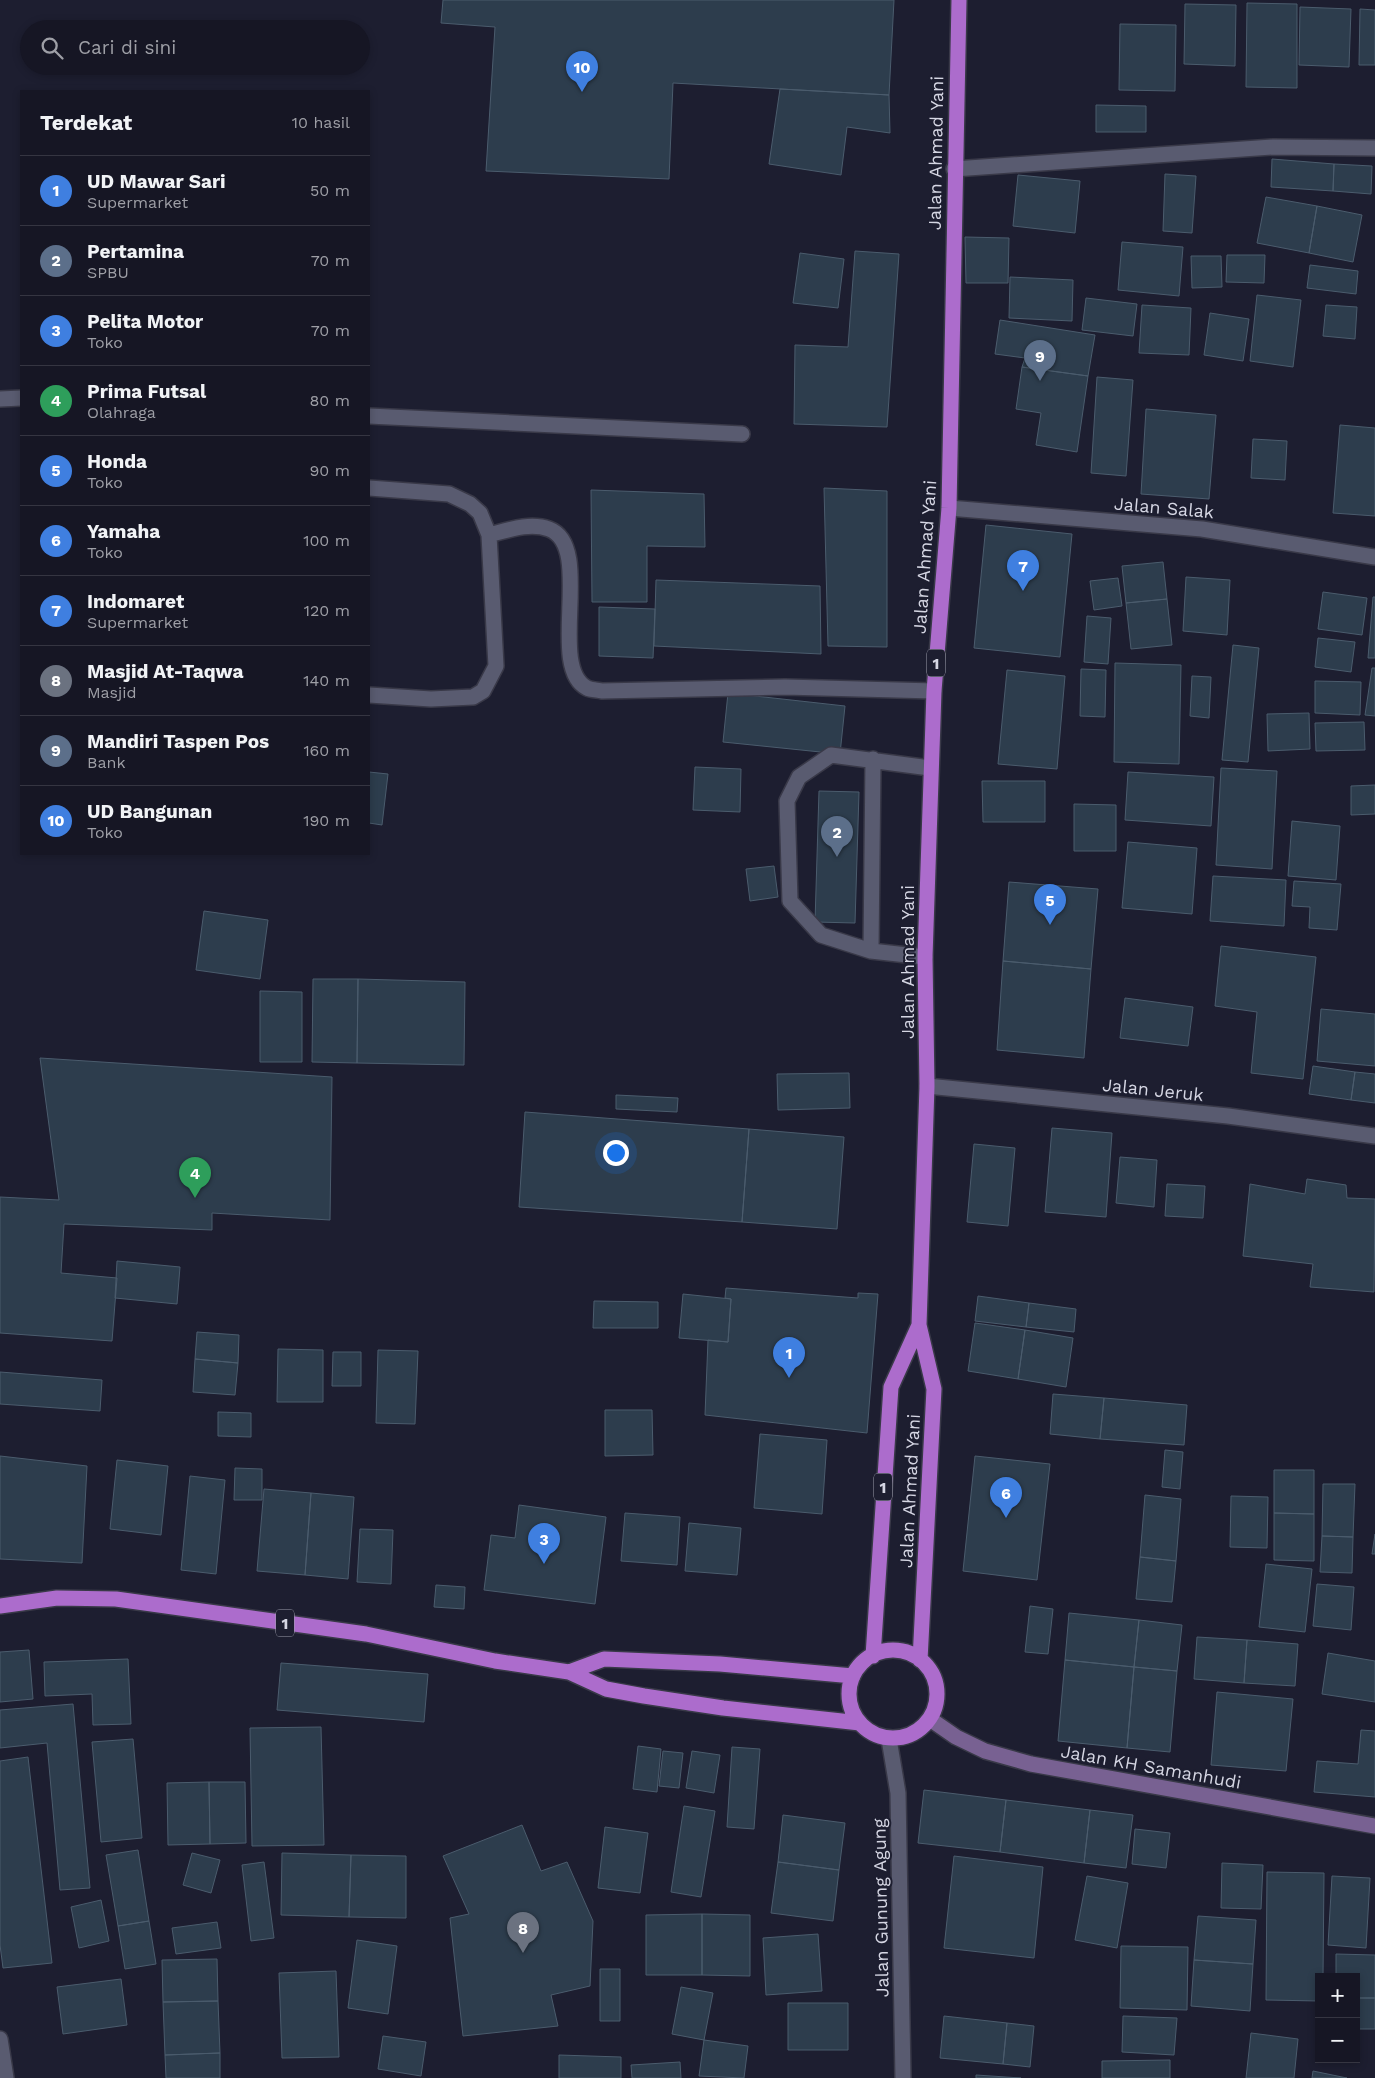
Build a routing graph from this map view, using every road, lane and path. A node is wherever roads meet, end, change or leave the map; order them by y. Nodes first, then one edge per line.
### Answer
1 (959, 0) edge
2 (1375, 148) edge
3 (954, 169) junction
4 (20, 398) edge
5 (0, 399) edge
6 (370, 416) edge
7 (742, 434) dead end
8 (370, 488) edge
9 (948, 508) junction
10 (489, 535) junction
11 (1375, 557) edge
12 (934, 691) junction
13 (370, 695) edge
14 (872, 759) junction
15 (930, 768) junction
16 (871, 952) junction
17 (925, 957) junction
18 (927, 1086) junction
19 (1375, 1136) edge
20 (919, 1325) junction
21 (0, 1606) edge
22 (873, 1656) junction
23 (920, 1660) junction
24 (568, 1672) junction
25 (853, 1676) junction
26 (930, 1719) junction
27 (860, 1723) junction
28 (889, 1738) junction
29 (1375, 1826) edge
30 (0, 2039) edge
31 (6, 2078) edge
32 (903, 2078) edge

1 - 3 highway, Jalan Ahmad Yani / 1
2 - 3 street
3 - 9 highway, Jalan Ahmad Yani / 1
4 - 5 street
6 - 7 street
8 - 10 street
9 - 11 street, Jalan Salak
9 - 12 highway, Jalan Ahmad Yani / 1
10 - 12 street
10 - 13 street
12 - 15 highway, Jalan Ahmad Yani / 1
14 - 15 street
14 - 16 street
14 - 16 street
15 - 17 highway, Jalan Ahmad Yani / 1
16 - 17 street
17 - 18 highway, Jalan Ahmad Yani / 1
18 - 19 street, Jalan Jeruk
18 - 20 highway, Jalan Ahmad Yani / 1
20 - 22 highway, Jalan Ahmad Yani / 1
20 - 23 highway, Jalan Ahmad Yani / 1
21 - 24 highway, 1
22 - 23 highway
22 - 25 highway
23 - 26 highway
24 - 25 highway, 1
24 - 27 highway, 1
25 - 27 highway
26 - 28 highway
26 - 29 main road, Jalan KH Samanhudi
27 - 28 highway, 1
28 - 32 street, Jalan Gunung Agung
30 - 31 street

